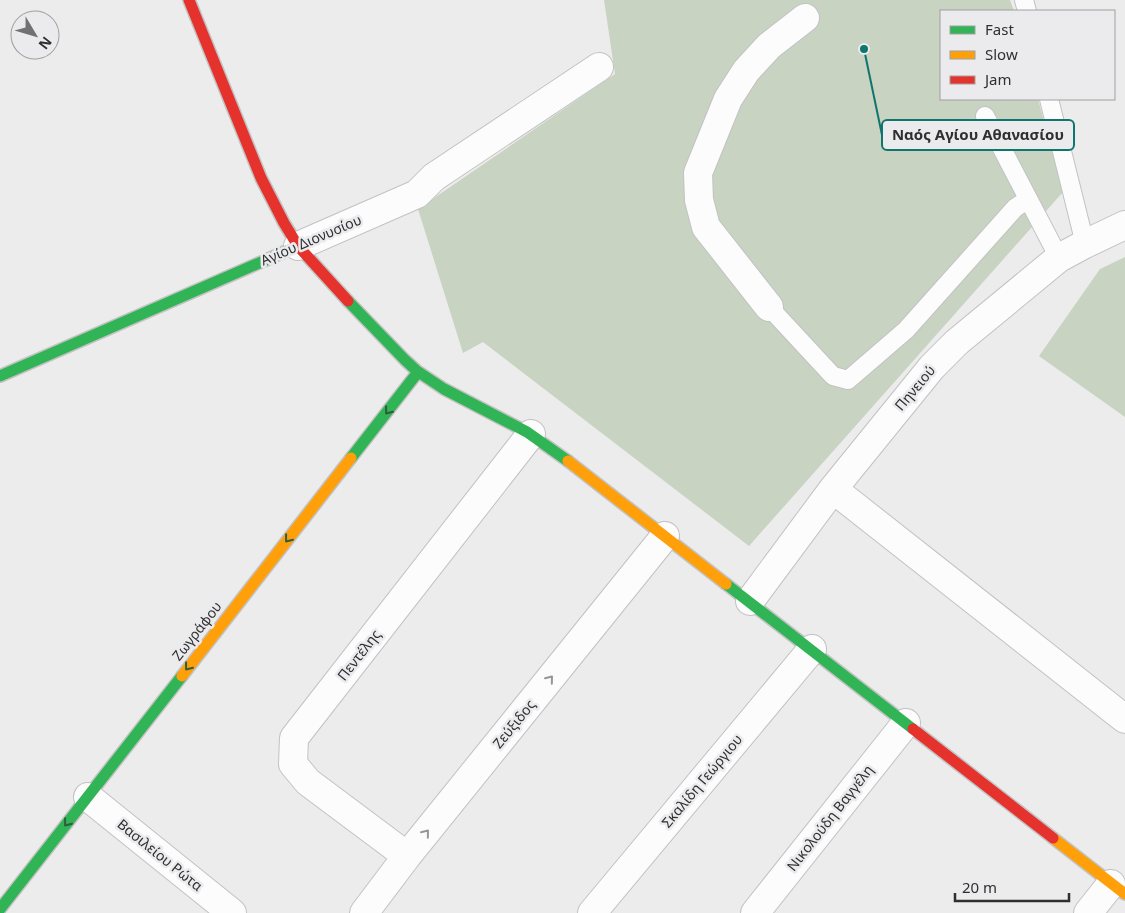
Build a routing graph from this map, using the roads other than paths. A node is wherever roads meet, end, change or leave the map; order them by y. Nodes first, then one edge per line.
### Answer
1 (189, 0) edge
2 (805, 18) dead end
3 (599, 66) dead end
4 (1049, 100) edge
5 (985, 116) dead end
6 (1028, 199) junction
7 (1125, 225) edge
8 (1085, 244) junction
9 (298, 246) junction
10 (1059, 258) junction
11 (769, 307) joint
12 (418, 372) junction
13 (0, 376) edge
14 (531, 434) junction
15 (833, 489) junction
16 (665, 536) junction
17 (750, 601) junction
18 (812, 649) junction
19 (1125, 719) edge
20 (906, 723) junction
21 (88, 797) junction
22 (407, 856) junction
23 (1118, 889) edge
24 (0, 909) edge
25 (232, 913) edge
26 (364, 913) edge
27 (592, 913) edge
28 (755, 913) edge
29 (1088, 913) edge

1 - 9 street
2 - 11 street
3 - 9 street, Αγίου Διονυσίου
4 - 8 lane
5 - 6 lane
6 - 10 lane
6 - 11 lane
7 - 8 street, Πηνειού
8 - 10 street, Πηνειού
9 - 12 street
9 - 13 street, Αγίου Διονυσίου
10 - 15 street, Πηνειού
12 - 14 street
12 -> 21 street, Ζωγράφου
14 - 16 street
14 - 22 street, Πεντέλης
15 - 17 street, Πηνειού
15 - 19 street
16 - 17 street
22 -> 16 street, Ζεύξιδος
17 - 18 street
18 - 20 street
18 - 27 street, Σκαλίδη Γεώργιου
20 - 23 street
20 - 28 street, Νικολούδη Βαγγέλη
21 -> 24 street, Ζωγράφου
21 - 25 street, Βασιλείου Ρώτα
22 - 26 street, Ζεύξιδος
23 - 29 street

